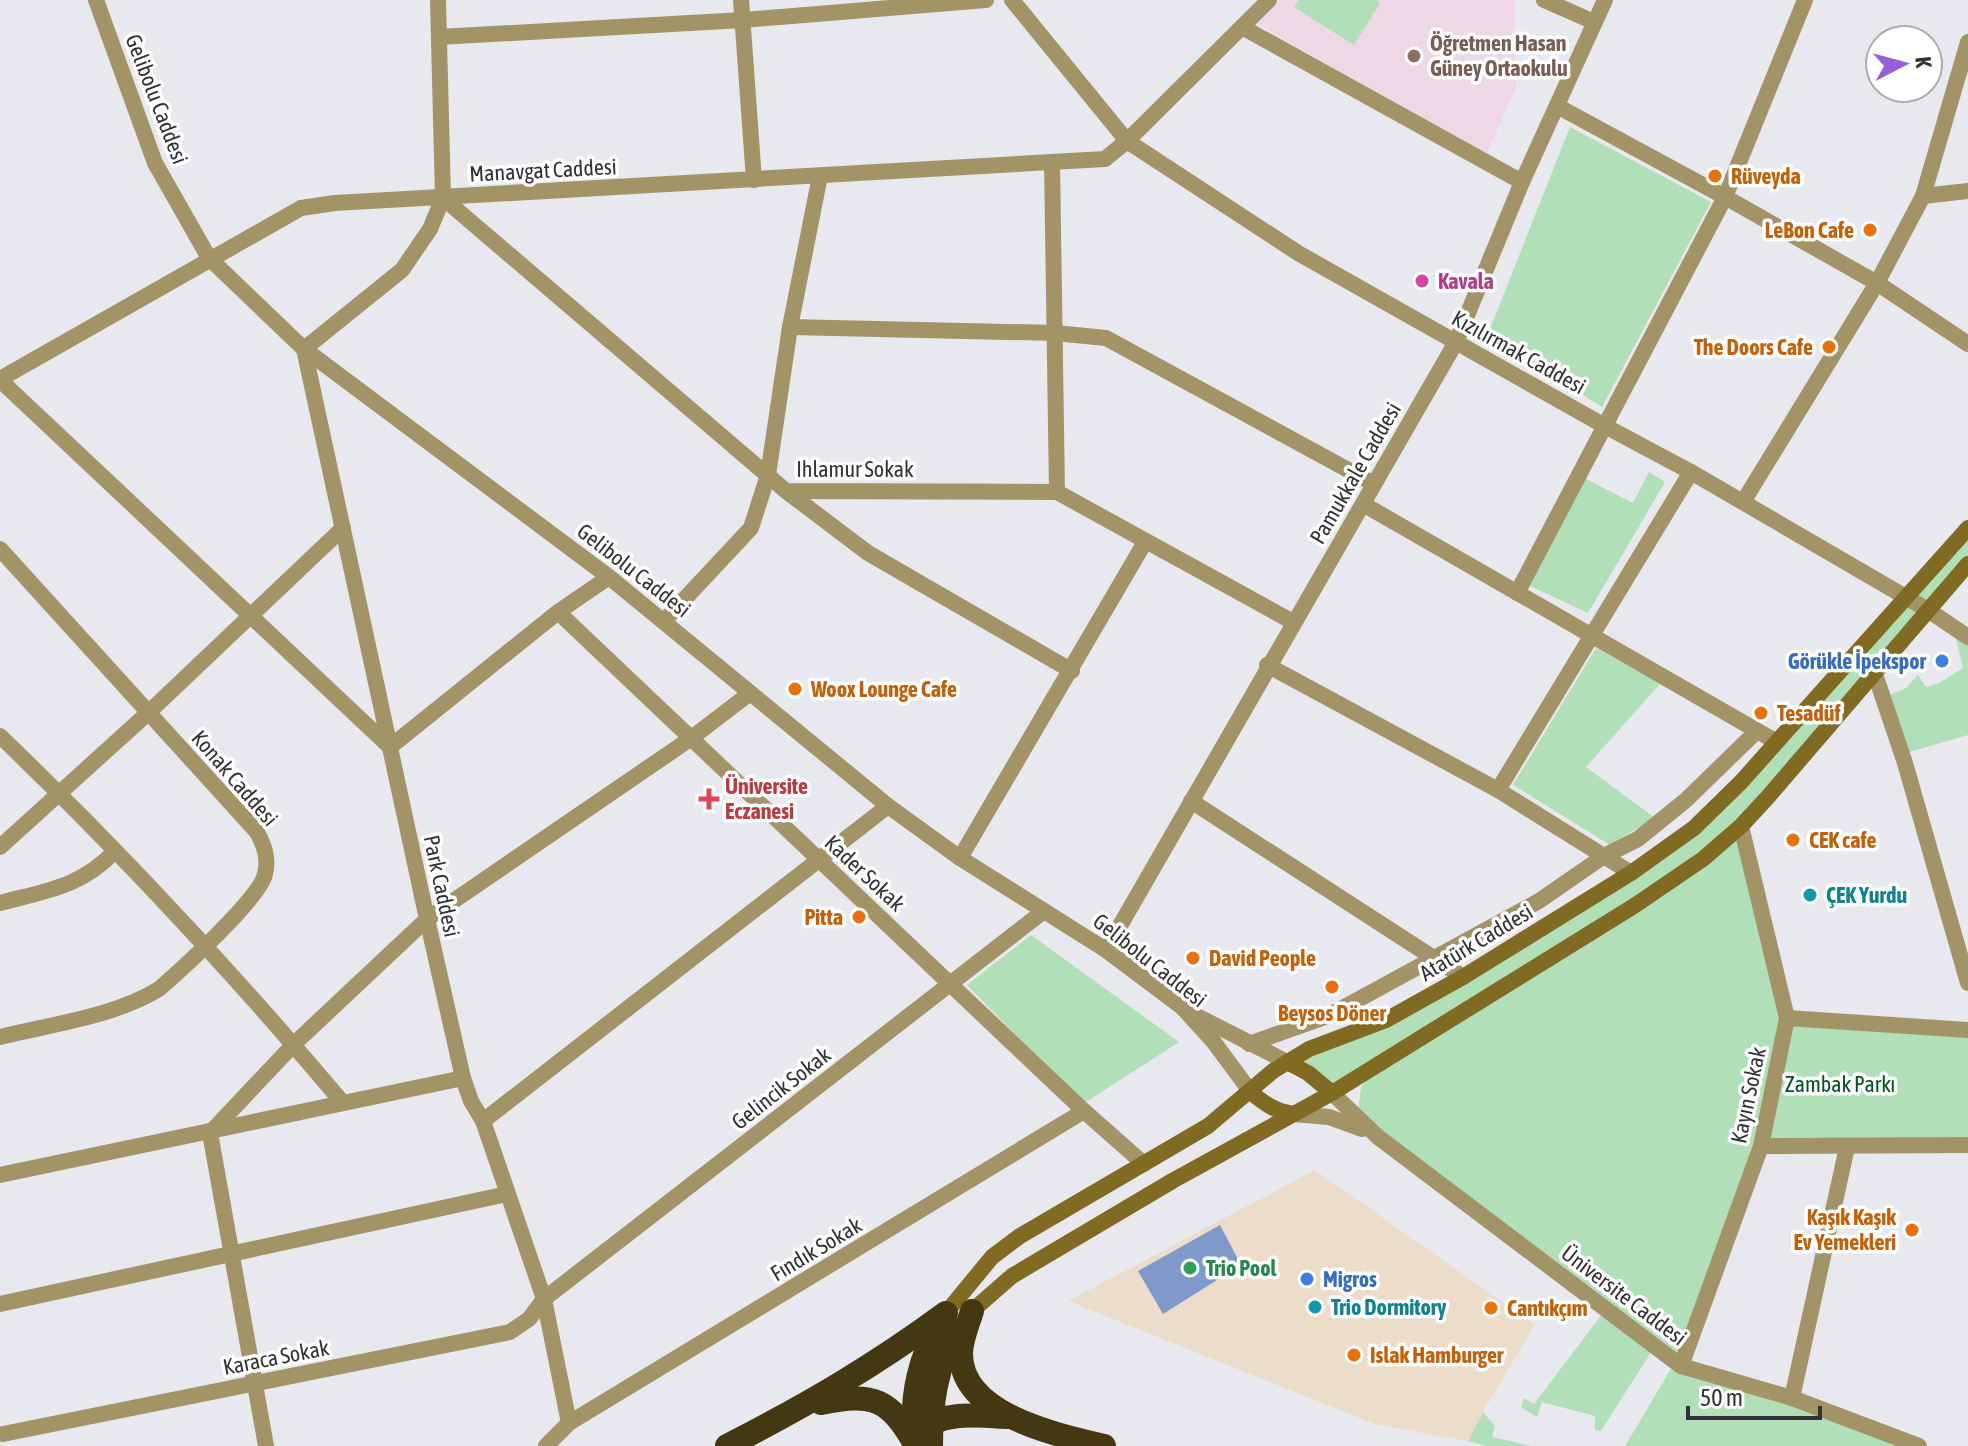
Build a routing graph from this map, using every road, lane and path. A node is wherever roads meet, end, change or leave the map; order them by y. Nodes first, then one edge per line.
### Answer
1 (96, 0) edge
2 (438, 0) edge
3 (741, 0) edge
4 (986, 0) edge
5 (1012, 0) edge
6 (1269, 0) edge
7 (1544, 0) edge
8 (1605, 0) edge
9 (1805, 0) edge
10 (743, 20) junction
11 (1594, 22) junction
12 (1242, 27) junction
13 (439, 37) junction
14 (1968, 42) edge
15 (1557, 106) junction
16 (1127, 141) junction
17 (1052, 162) junction
18 (820, 176) junction
19 (754, 180) junction
20 (1522, 182) junction
21 (1968, 191) edge
22 (1923, 196) junction
23 (1725, 197) junction
24 (443, 198) junction
25 (209, 258) junction
26 (1877, 283) junction
27 (790, 327) junction
28 (1055, 333) junction
29 (1456, 342) junction
30 (1968, 344) edge
31 (304, 349) junction
32 (0, 379) edge
33 (1603, 425) junction
34 (1691, 472) junction
35 (768, 475) junction
36 (1374, 484) junction
37 (786, 491) junction
38 (1057, 492) junction
39 (1743, 502) junction
40 (1363, 504) junction
41 (343, 528) junction
42 (1968, 528) edge
43 (1145, 542) junction
44 (0, 549) edge
45 (1968, 564) edge
46 (609, 577) junction
47 (1517, 593) junction
48 (1908, 596) junction
49 (1928, 610) junction
50 (558, 612) junction
51 (251, 616) junction
52 (664, 621) junction
53 (1293, 622) junction
54 (1592, 636) junction
55 (1968, 637) edge
56 (1267, 665) junction
57 (1072, 671) junction
58 (1875, 674) junction
59 (749, 694) junction
60 (148, 713) junction
61 (1757, 731) junction
62 (0, 736) edge
63 (690, 739) junction
64 (1775, 741) junction
65 (390, 747) junction
66 (1498, 790) junction
67 (59, 792) junction
68 (1191, 801) junction
69 (888, 806) junction
70 (1741, 826) junction
71 (0, 847) edge
72 (114, 852) junction
73 (1604, 856) junction
74 (960, 858) junction
75 (819, 859) junction
76 (1631, 873) junction
77 (0, 903) edge
78 (1044, 911) junction
79 (427, 919) junction
80 (206, 945) junction
81 (1106, 950) junction
82 (1435, 956) junction
83 (1463, 977) junction
84 (1968, 983) edge
85 (951, 984) junction
86 (1182, 1007) junction
87 (1787, 1018) junction
88 (1968, 1030) edge
89 (0, 1037) edge
90 (294, 1044) junction
91 (1249, 1044) junction
92 (1287, 1062) junction
93 (463, 1078) junction
94 (1250, 1091) junction
95 (1332, 1093) junction
96 (343, 1103) junction
97 (1084, 1111) junction
98 (1294, 1114) junction
99 (483, 1121) junction
100 (210, 1133) junction
101 (1378, 1137) junction
102 (1968, 1145) edge
103 (1761, 1146) junction
104 (1847, 1147) junction
105 (1144, 1164) junction
106 (0, 1175) edge
107 (507, 1194) junction
108 (230, 1256) junction
109 (544, 1299) junction
110 (0, 1304) edge
111 (972, 1311) junction
112 (946, 1313) junction
113 (1681, 1366) junction
114 (255, 1384) junction
115 (1792, 1398) junction
116 (792, 1413) junction
117 (1010, 1417) junction
118 (569, 1423) junction
119 (3, 1433) edge
120 (931, 1434) edge
121 (266, 1446) edge
122 (546, 1446) edge
123 (727, 1446) edge
124 (915, 1446) edge
125 (1104, 1446) edge
126 (1919, 1446) edge

1 - 25 street, Gelibolu Caddesi
2 - 13 street
3 - 10 street
4 - 10 street
5 - 16 street, Kızılırmak Caddesi
6 - 12 street, Manavgat Caddesi
7 - 11 street
8 - 11 street, Pamukkale Caddesi
9 - 23 street
10 - 13 street
10 - 19 street
11 - 15 street, Pamukkale Caddesi
12 - 16 street, Manavgat Caddesi
12 - 20 street
13 - 24 street
14 - 22 street
15 - 20 street, Pamukkale Caddesi
15 - 23 street
16 - 17 street, Manavgat Caddesi
16 - 29 street, Kızılırmak Caddesi
17 - 18 street, Manavgat Caddesi
17 - 28 street
18 - 19 street, Manavgat Caddesi
18 - 27 street
19 - 24 street, Manavgat Caddesi
20 - 29 street, Pamukkale Caddesi
21 - 22 street
22 - 26 street
23 - 26 street
23 - 33 street
24 - 25 street, Manavgat Caddesi
24 - 31 street
24 - 35 street, Ihlamur Sokak
25 - 31 street, Gelibolu Caddesi
25 - 32 street, Manavgat Caddesi
26 - 30 street
26 - 39 street
27 - 28 street
27 - 35 street
28 - 36 street
28 - 38 street
29 - 33 street, Kızılırmak Caddesi
29 - 36 street, Pamukkale Caddesi
31 - 41 street, Park Caddesi
31 - 46 street, Gelibolu Caddesi
32 - 51 street
33 - 34 street, Kızılırmak Caddesi
33 - 47 street
34 - 39 street, Kızılırmak Caddesi
34 - 54 street
35 - 37 street, Ihlamur Sokak
35 - 52 street
36 - 40 street, Pamukkale Caddesi
37 - 38 street, Ihlamur Sokak
37 - 57 street
38 - 43 street, Ihlamur Sokak
39 - 48 street, Kızılırmak Caddesi
40 - 47 street
40 - 53 street, Pamukkale Caddesi
41 - 51 street
41 - 65 street, Park Caddesi
42 - 48 main road, Atatürk Caddesi
43 - 53 street, Ihlamur Sokak
43 - 57 street
44 - 60 street, Konak Caddesi
45 - 49 main road
46 - 50 street
46 - 52 street, Gelibolu Caddesi
47 - 54 street
48 - 49 street, Kızılırmak Caddesi
48 - 64 main road, Atatürk Caddesi
49 - 55 street, Kızılırmak Caddesi
49 - 58 main road
50 - 63 street, Kader Sokak
50 - 65 street
51 - 60 street
51 - 65 street
52 - 59 street, Gelibolu Caddesi
53 - 56 street, Pamukkale Caddesi
54 - 61 street
54 - 66 street
56 - 66 street
56 - 68 street, Pamukkale Caddesi
57 - 74 street
58 - 70 main road
58 - 84 street
59 - 63 street
59 - 69 street, Gelibolu Caddesi
60 - 67 street
60 - 80 street, Konak Caddesi
61 - 64 street
61 - 73 street
62 - 67 street
63 - 75 street, Kader Sokak
63 - 79 street
64 - 76 main road, Atatürk Caddesi
65 - 79 street, Park Caddesi
66 - 73 street
67 - 71 street
67 - 72 street
68 - 81 street, Pamukkale Caddesi
68 - 82 street
69 - 74 street, Gelibolu Caddesi
69 - 75 street
70 - 87 street, Kayın Sokak
70 - 95 main road
72 - 77 street
72 - 80 street
73 - 76 street
73 - 82 street
74 - 78 street, Gelibolu Caddesi
75 - 85 street, Kader Sokak
75 - 99 street
76 - 83 main road, Atatürk Caddesi
78 - 81 street, Gelibolu Caddesi
78 - 85 street, Gelincik Sokak
79 - 90 street
79 - 93 street, Park Caddesi
80 - 89 street, Konak Caddesi
80 - 90 street
81 - 86 street, Gelibolu Caddesi
82 - 83 street
82 - 91 street
83 - 92 main road, Atatürk Caddesi
85 - 97 street, Kader Sokak
85 - 109 street, Gelincik Sokak
86 - 91 street
86 - 94 street, Gelibolu Caddesi
87 - 88 street
87 - 103 street, Kayın Sokak
90 - 96 street
90 - 100 street
91 - 92 street
92 - 94 main road, Atatürk Caddesi
92 - 95 main road
93 - 96 street
93 - 99 street, Park Caddesi
94 - 98 main road
94 - 105 main road, Atatürk Caddesi
95 - 98 main road
95 - 101 street
96 - 100 street
97 - 105 street, Kader Sokak
97 - 118 street, Fındık Sokak
98 - 101 street
98 - 111 main road
99 - 107 street, Park Caddesi
100 - 106 street
100 - 108 street
101 - 113 street, Üniversite Caddesi
102 - 104 street
103 - 104 street
103 - 113 street, Kayın Sokak
104 - 115 street
105 - 112 main road, Atatürk Caddesi
107 - 108 street
107 - 109 street, Park Caddesi
108 - 110 street
108 - 114 street
109 - 114 street, Karaca Sokak
109 - 118 street, Park Caddesi
111 - 117 highway
111 - 120 highway
112 - 116 highway
112 - 124 highway
113 - 115 street, Üniversite Caddesi
114 - 119 street, Karaca Sokak
114 - 121 street
115 - 126 street, Üniversite Caddesi
116 - 123 highway
116 - 124 highway
117 - 120 highway
117 - 125 highway
118 - 122 street, Fındık Sokak
120 - 124 highway

